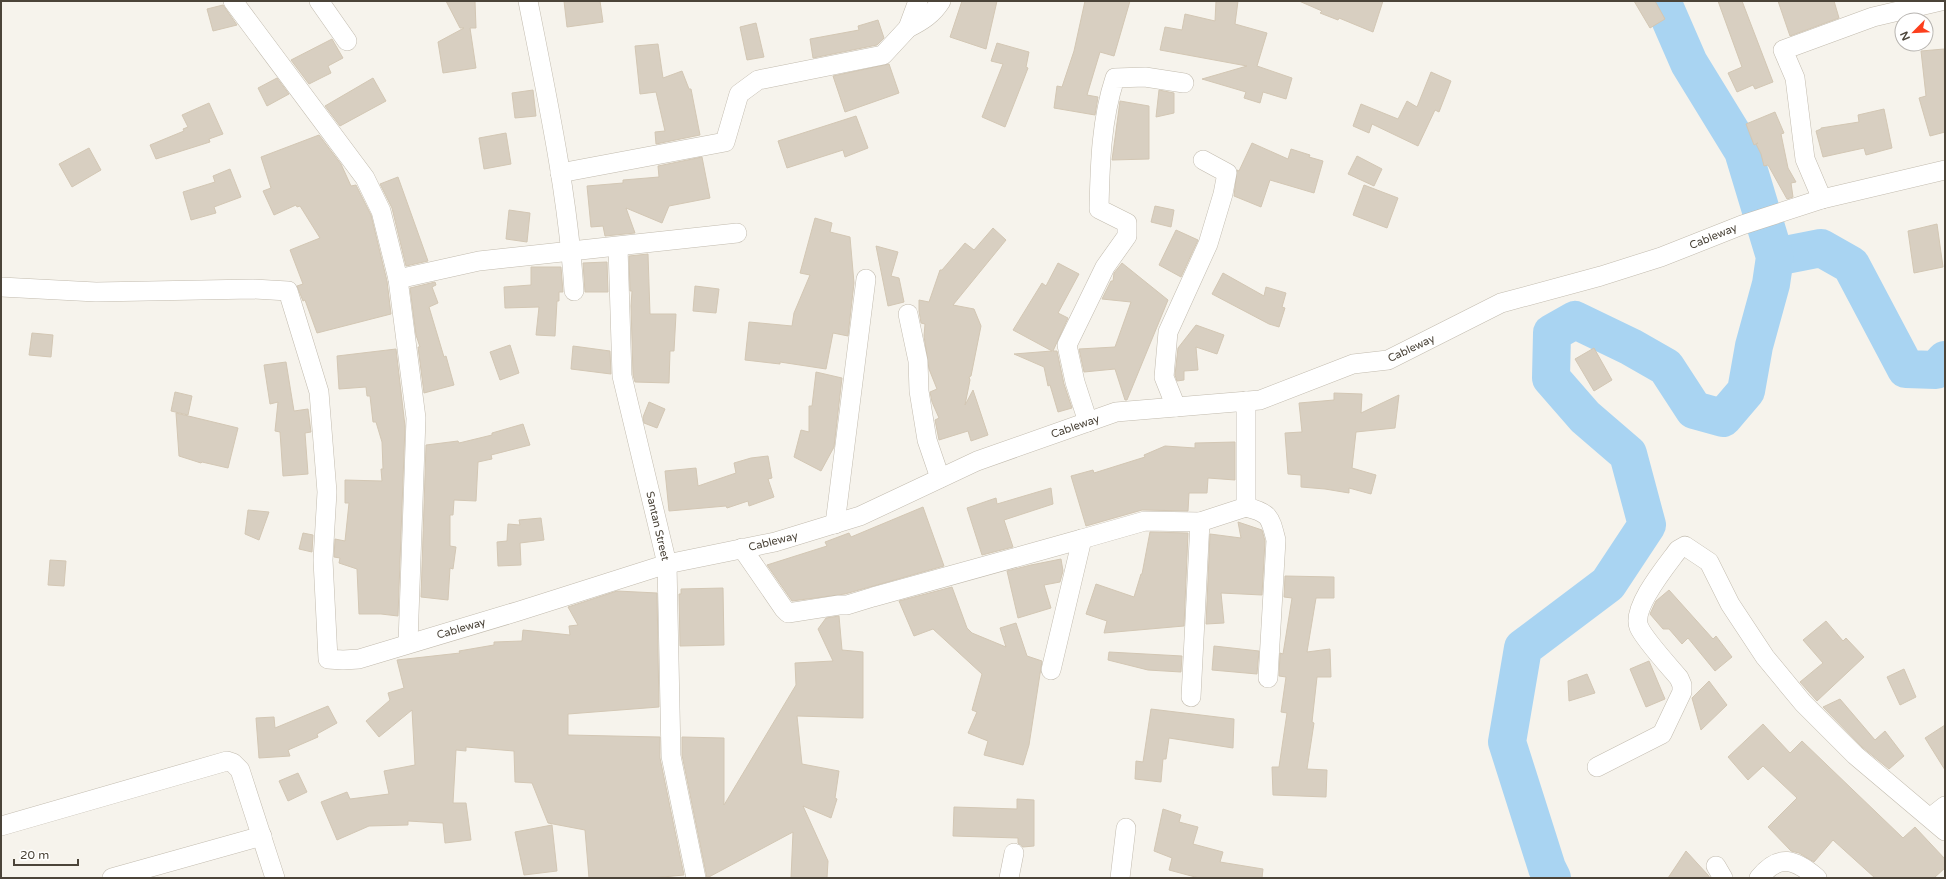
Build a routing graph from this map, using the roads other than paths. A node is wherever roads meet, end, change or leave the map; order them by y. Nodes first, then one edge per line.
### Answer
1 (233, 1) edge
2 (319, 1) edge
3 (528, 1) edge
4 (918, 1) edge
5 (941, 1) edge
6 (1941, 1) edge
7 (908, 28) junction
8 (347, 41) dead end
9 (1184, 83) dead end
10 (1203, 160) dead end
11 (1945, 170) edge
12 (560, 172) junction
13 (1822, 199) junction
14 (737, 233) dead end
15 (618, 247) junction
16 (572, 251) junction
17 (398, 279) junction
18 (866, 279) dead end
19 (1, 287) edge
20 (574, 291) dead end
21 (908, 314) dead end
22 (1246, 401) junction
23 (1176, 407) junction
24 (1088, 422) junction
25 (940, 478) junction
26 (1246, 506) junction
27 (1200, 522) junction
28 (835, 524) junction
29 (1082, 539) junction
30 (742, 548) junction
31 (667, 564) junction
32 (408, 643) junction
33 (1051, 670) dead end
34 (1268, 678) dead end
35 (1191, 697) dead end
36 (1597, 767) dead end
37 (1938, 812) edge
38 (1, 826) edge
39 (1126, 828) dead end
40 (1945, 831) edge
41 (262, 836) junction
42 (1014, 853) dead end
43 (112, 878) edge
44 (275, 878) edge
45 (696, 878) edge
46 (1009, 878) edge
47 (1120, 878) edge
48 (1759, 878) edge
49 (1817, 878) edge

1 - 17 street
2 - 8 street
3 - 12 street
4 - 7 street
5 - 7 street
6 - 13 street
7 - 12 street
9 - 24 street
10 - 23 street
11 - 13 street, Cableway
12 - 16 street
13 - 22 street, Cableway
14 - 15 street
15 - 16 street
15 - 31 street, Santan Street
16 - 17 street
16 - 20 street
17 - 32 street
18 - 28 street
19 - 32 street, Cableway
21 - 25 street
22 - 23 street, Cableway
22 - 26 street
23 - 24 street, Cableway
24 - 25 street, Cableway
25 - 28 street, Cableway
26 - 27 street
26 - 34 street
27 - 29 street
27 - 35 street
28 - 30 street, Cableway
29 - 30 street
29 - 33 street
30 - 31 street, Cableway
31 - 32 street, Cableway
31 - 45 street, Santan Street
36 - 37 street
37 - 40 street
38 - 41 street
39 - 47 street
41 - 43 street
41 - 44 street
42 - 46 street
48 - 49 street

